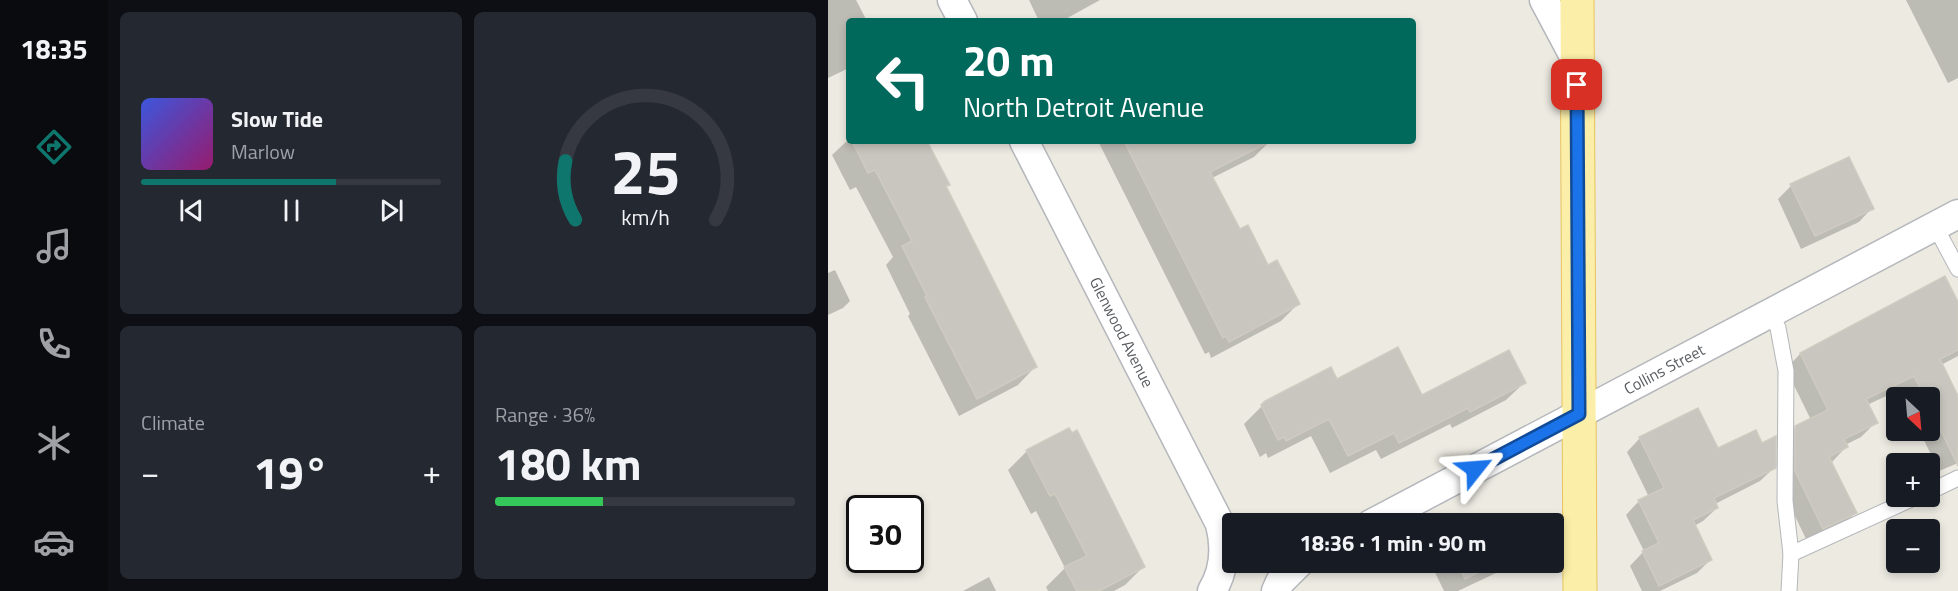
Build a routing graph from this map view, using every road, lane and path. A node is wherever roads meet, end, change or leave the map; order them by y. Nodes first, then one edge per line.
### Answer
1 (952, 0) edge
2 (1544, 0) edge
3 (1577, 0) edge
4 (961, 18) edge
5 (1577, 62) junction
6 (1026, 144) edge
7 (1946, 220) edge
8 (1958, 269) edge
9 (1771, 313) junction
10 (1579, 414) junction
11 (1958, 478) edge
12 (1940, 487) edge
13 (1894, 507) edge
14 (1392, 513) edge
15 (1791, 554) junction
16 (1289, 573) edge
17 (1212, 591) edge
18 (1276, 591) edge
19 (1580, 591) edge
20 (1789, 591) edge

1 - 4 street
2 - 5 street
3 - 5 main road
5 - 10 main road
6 - 17 street, Glenwood Avenue
7 - 8 lane
7 - 9 street, Collins Street
9 - 10 street, Collins Street
9 - 15 lane
10 - 14 street, Collins Street
10 - 19 main road
11 - 12 lane
13 - 15 lane
15 - 20 lane
16 - 18 street

